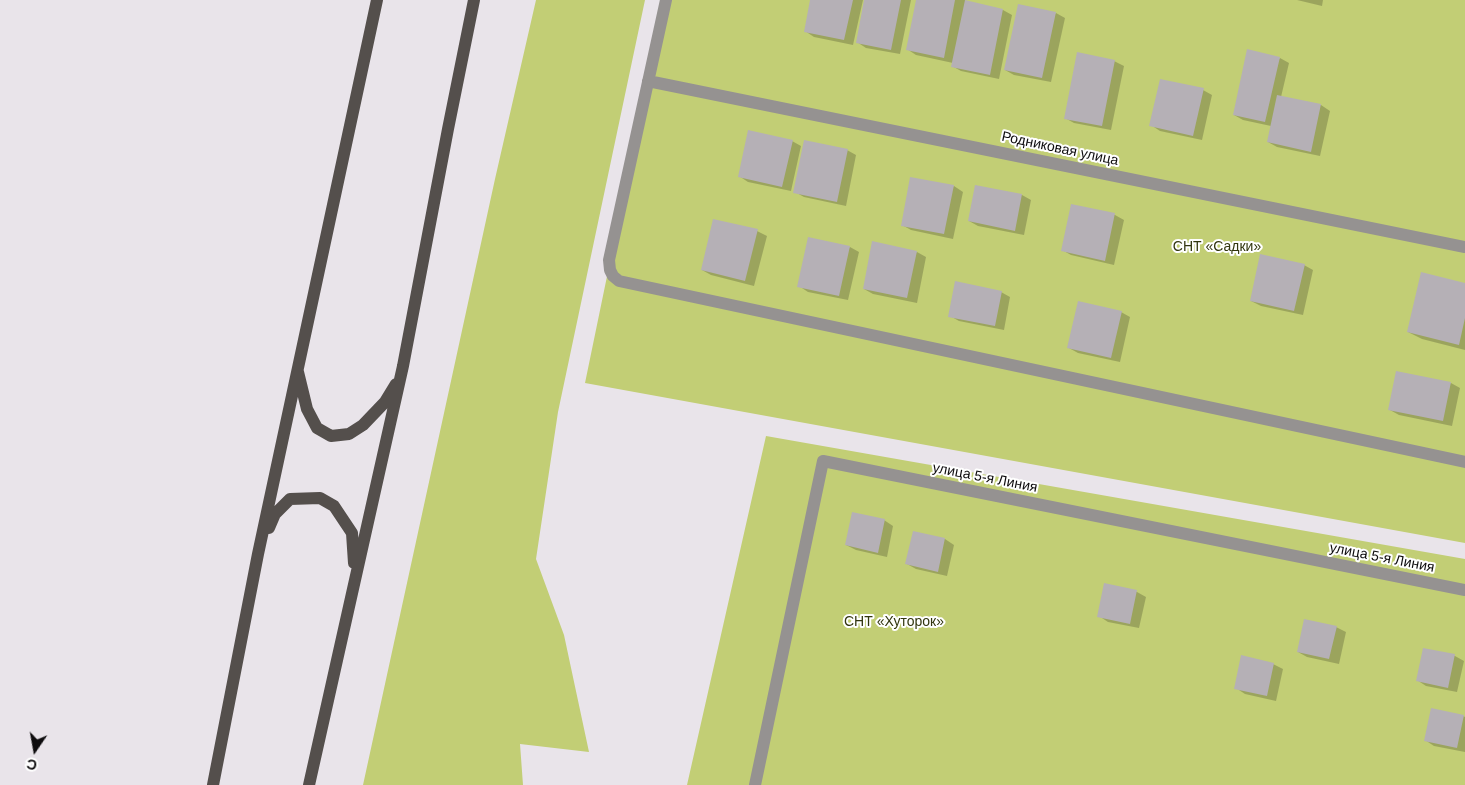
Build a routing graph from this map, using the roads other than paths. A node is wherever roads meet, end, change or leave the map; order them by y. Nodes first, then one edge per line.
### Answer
1 (377, 0) edge
2 (474, 0) edge
3 (666, 0) edge
4 (648, 81) junction
5 (1465, 248) edge
6 (302, 345) junction
7 (403, 366) junction
8 (1465, 462) edge
9 (258, 554) junction
10 (356, 578) junction
11 (1465, 590) edge
12 (213, 785) edge
13 (309, 785) edge
14 (755, 785) edge

1 - 6 main road
2 - 7 main road
3 - 4 street
4 - 5 street, Родниковая улица
4 - 8 street
6 - 7 main road
6 - 9 main road
7 - 10 main road
9 - 10 main road
9 - 12 main road
10 - 13 main road
11 - 14 street, улица 5-я Линия

